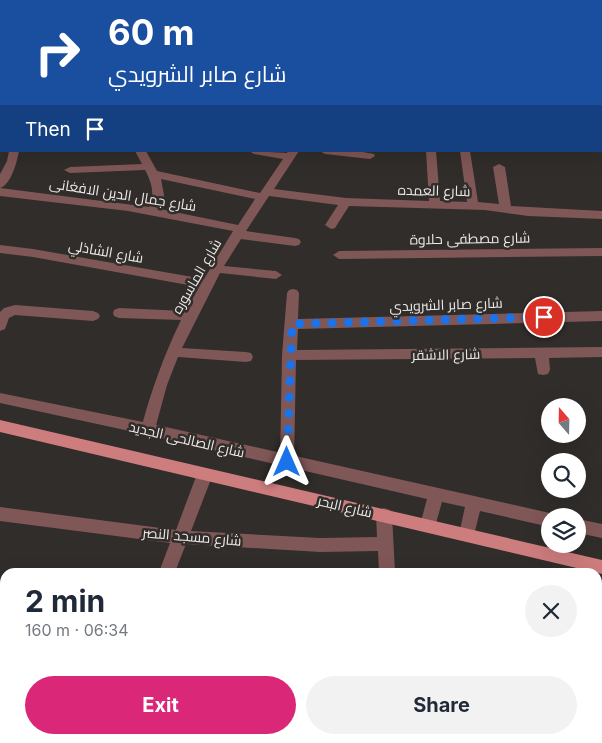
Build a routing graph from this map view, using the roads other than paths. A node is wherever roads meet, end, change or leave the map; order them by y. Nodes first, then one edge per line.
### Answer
1 (14, 152) edge
2 (141, 152) edge
3 (267, 152) edge
4 (334, 152) edge
5 (431, 152) edge
6 (465, 152) edge
7 (292, 154) edge
8 (370, 156) dead end
9 (499, 166) dead end
10 (70, 170) dead end
11 (151, 171) junction
12 (0, 185) edge
13 (0, 192) edge
14 (264, 195) junction
15 (346, 202) junction
16 (435, 205) junction
17 (473, 206) junction
18 (506, 209) junction
19 (154, 212) junction
20 (602, 215) edge
21 (331, 225) dead end
22 (239, 231) junction
23 (294, 242) dead end
24 (0, 249) edge
25 (602, 252) edge
26 (339, 255) dead end
27 (217, 269) junction
28 (276, 275) dead end
29 (207, 284) junction
30 (293, 293) dead end
31 (119, 313) dead end
32 (93, 316) dead end
33 (190, 316) junction
34 (602, 316) edge
35 (292, 324) junction
36 (0, 326) edge
37 (173, 352) junction
38 (602, 352) edge
39 (542, 353) junction
40 (289, 355) junction
41 (246, 357) dead end
42 (543, 370) dead end
43 (0, 398) edge
44 (0, 426) edge
45 (148, 429) junction
46 (287, 462) junction
47 (205, 474) junction
48 (436, 495) junction
49 (474, 503) junction
50 (0, 514) edge
51 (384, 515) junction
52 (541, 518) edge
53 (428, 525) junction
54 (586, 528) edge
55 (602, 531) edge
56 (467, 534) junction
57 (179, 537) junction
58 (386, 544) junction
59 (602, 567) edge
60 (168, 568) edge
61 (388, 568) edge

1 - 12 street
2 - 11 street
3 - 7 street
4 - 8 street
5 - 16 street
6 - 17 street
7 - 14 street, شارع الماسوره
9 - 18 street
10 - 11 street, شارع العمده
11 - 14 street, شارع العمده
11 - 19 street
13 - 19 street, شارع جمال الدين الافغانى
14 - 15 street, شارع العمده
14 - 22 street, شارع الماسوره
15 - 16 street, شارع العمده
15 - 21 street
16 - 17 street, شارع العمده
17 - 18 street, شارع العمده
18 - 20 street, شارع العمده
19 - 22 street, شارع جمال الدين الافغانى
22 - 23 street, شارع جمال الدين الافغانى
22 - 27 street, شارع الماسوره
24 - 29 street, شارع الشاذلي
25 - 26 street, شارع مصطفى حلاوة
27 - 28 street
27 - 29 street, شارع الماسوره
29 - 33 street, شارع الماسوره
30 - 35 street
31 - 33 street
32 - 36 street
33 - 37 street, شارع الماسوره
34 - 35 street, شارع صابر الشرويدي
35 - 40 street
37 - 41 street
37 - 45 street, شارع الماسوره
38 - 39 street, شارع الاشقر
39 - 40 street, شارع الاشقر
39 - 42 street
40 - 46 street
43 - 45 street, شارع الصالحى الجديد
44 - 47 main road, شارع البحر
45 - 46 street, شارع الصالحى الجديد
46 - 48 street, شارع الصالحى الجديد
47 - 51 main road, شارع البحر
47 - 57 street
48 - 49 street, شارع الصالحى الجديد
48 - 53 street
49 - 52 street, شارع الصالحى الجديد
49 - 56 street
50 - 57 street, شارع مسجد النصر
51 - 53 main road, شارع البحر
51 - 58 street
53 - 56 main road, شارع البحر
54 - 55 street
56 - 59 main road, شارع البحر
57 - 58 street, شارع مسجد النصر
57 - 60 street
58 - 61 street

